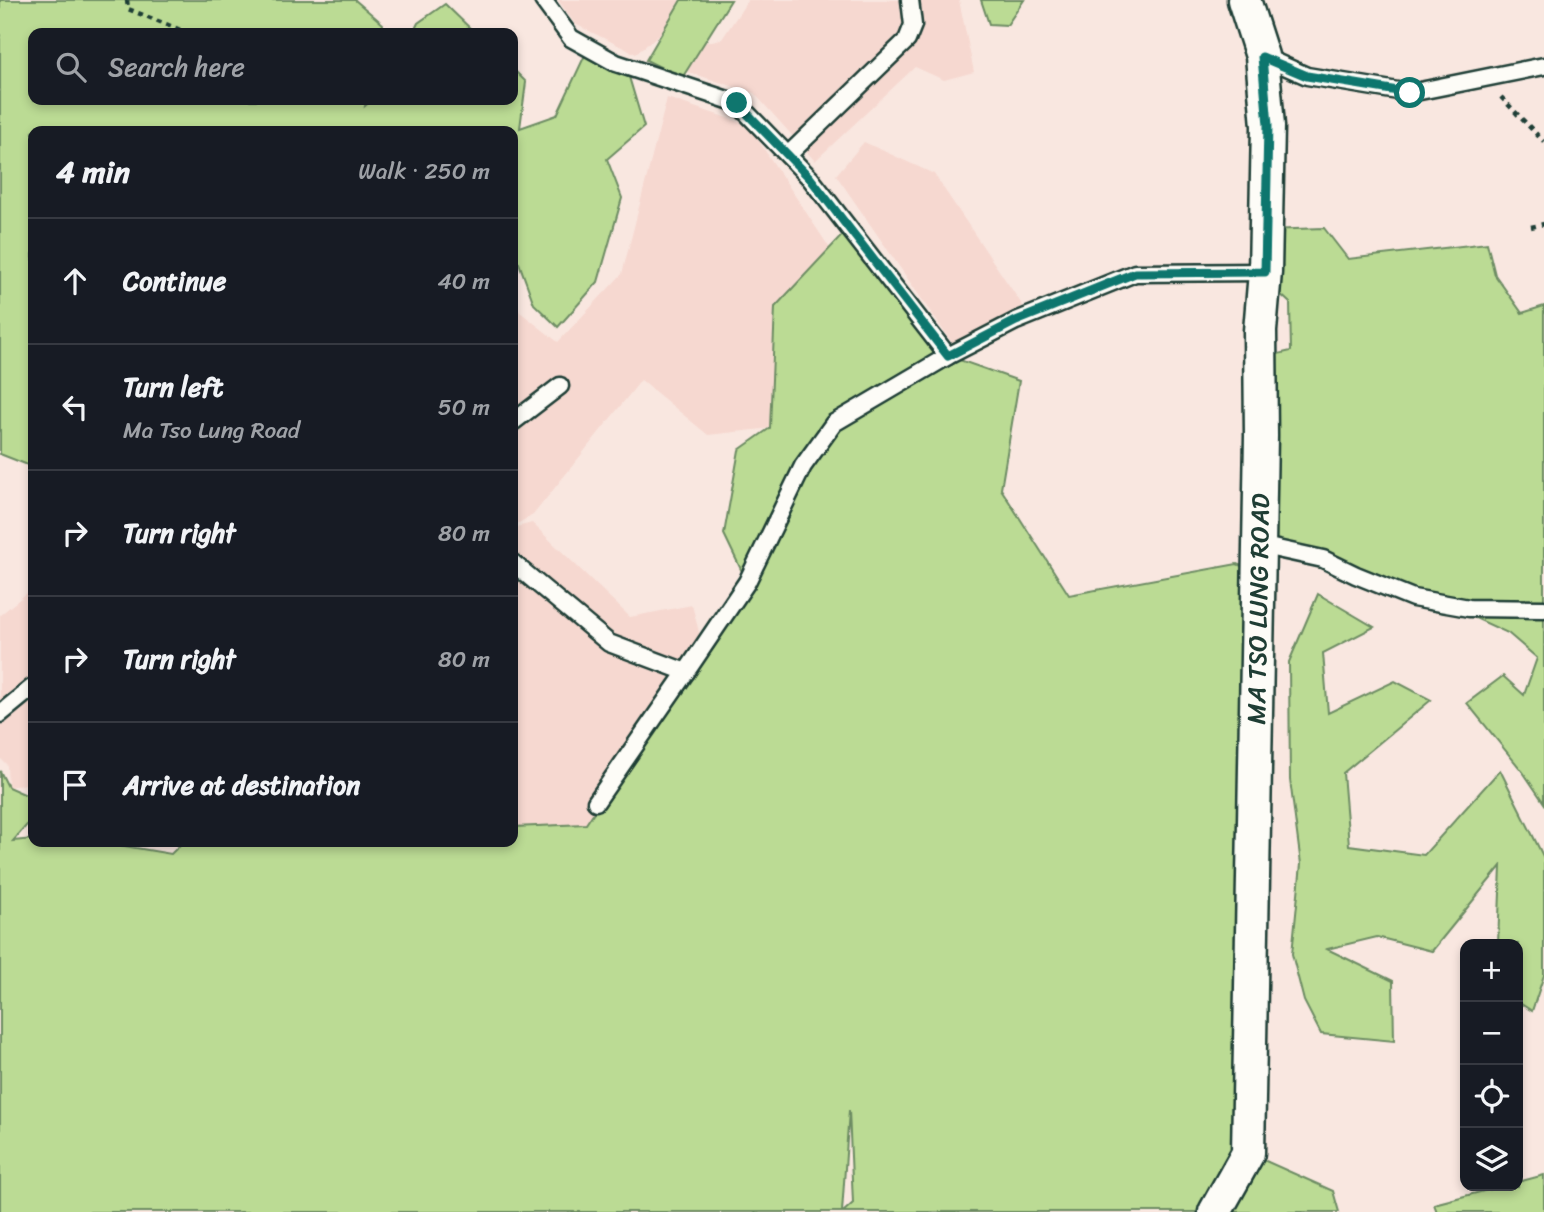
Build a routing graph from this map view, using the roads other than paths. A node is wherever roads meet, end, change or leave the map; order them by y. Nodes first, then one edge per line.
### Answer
1 (543, 0) edge
2 (910, 0) edge
3 (1244, 0) edge
4 (1262, 57) junction
5 (1544, 66) edge
6 (788, 155) junction
7 (1265, 272) junction
8 (948, 356) junction
9 (560, 386) dead end
10 (518, 418) edge
11 (1259, 545) junction
12 (518, 567) edge
13 (1544, 609) edge
14 (686, 672) junction
15 (28, 691) edge
16 (0, 714) edge
17 (596, 802) dead end
18 (1215, 1212) edge

1 - 6 lane
2 - 6 lane
3 - 4 street, MA TSO LUNG ROAD
4 - 5 lane
4 - 7 street, MA TSO LUNG ROAD
6 - 8 lane
7 - 8 lane
7 - 11 street, MA TSO LUNG ROAD
8 - 14 lane
9 - 10 lane
11 - 13 lane
11 - 18 street, MA TSO LUNG ROAD
12 - 14 lane
14 - 17 lane
15 - 16 lane

